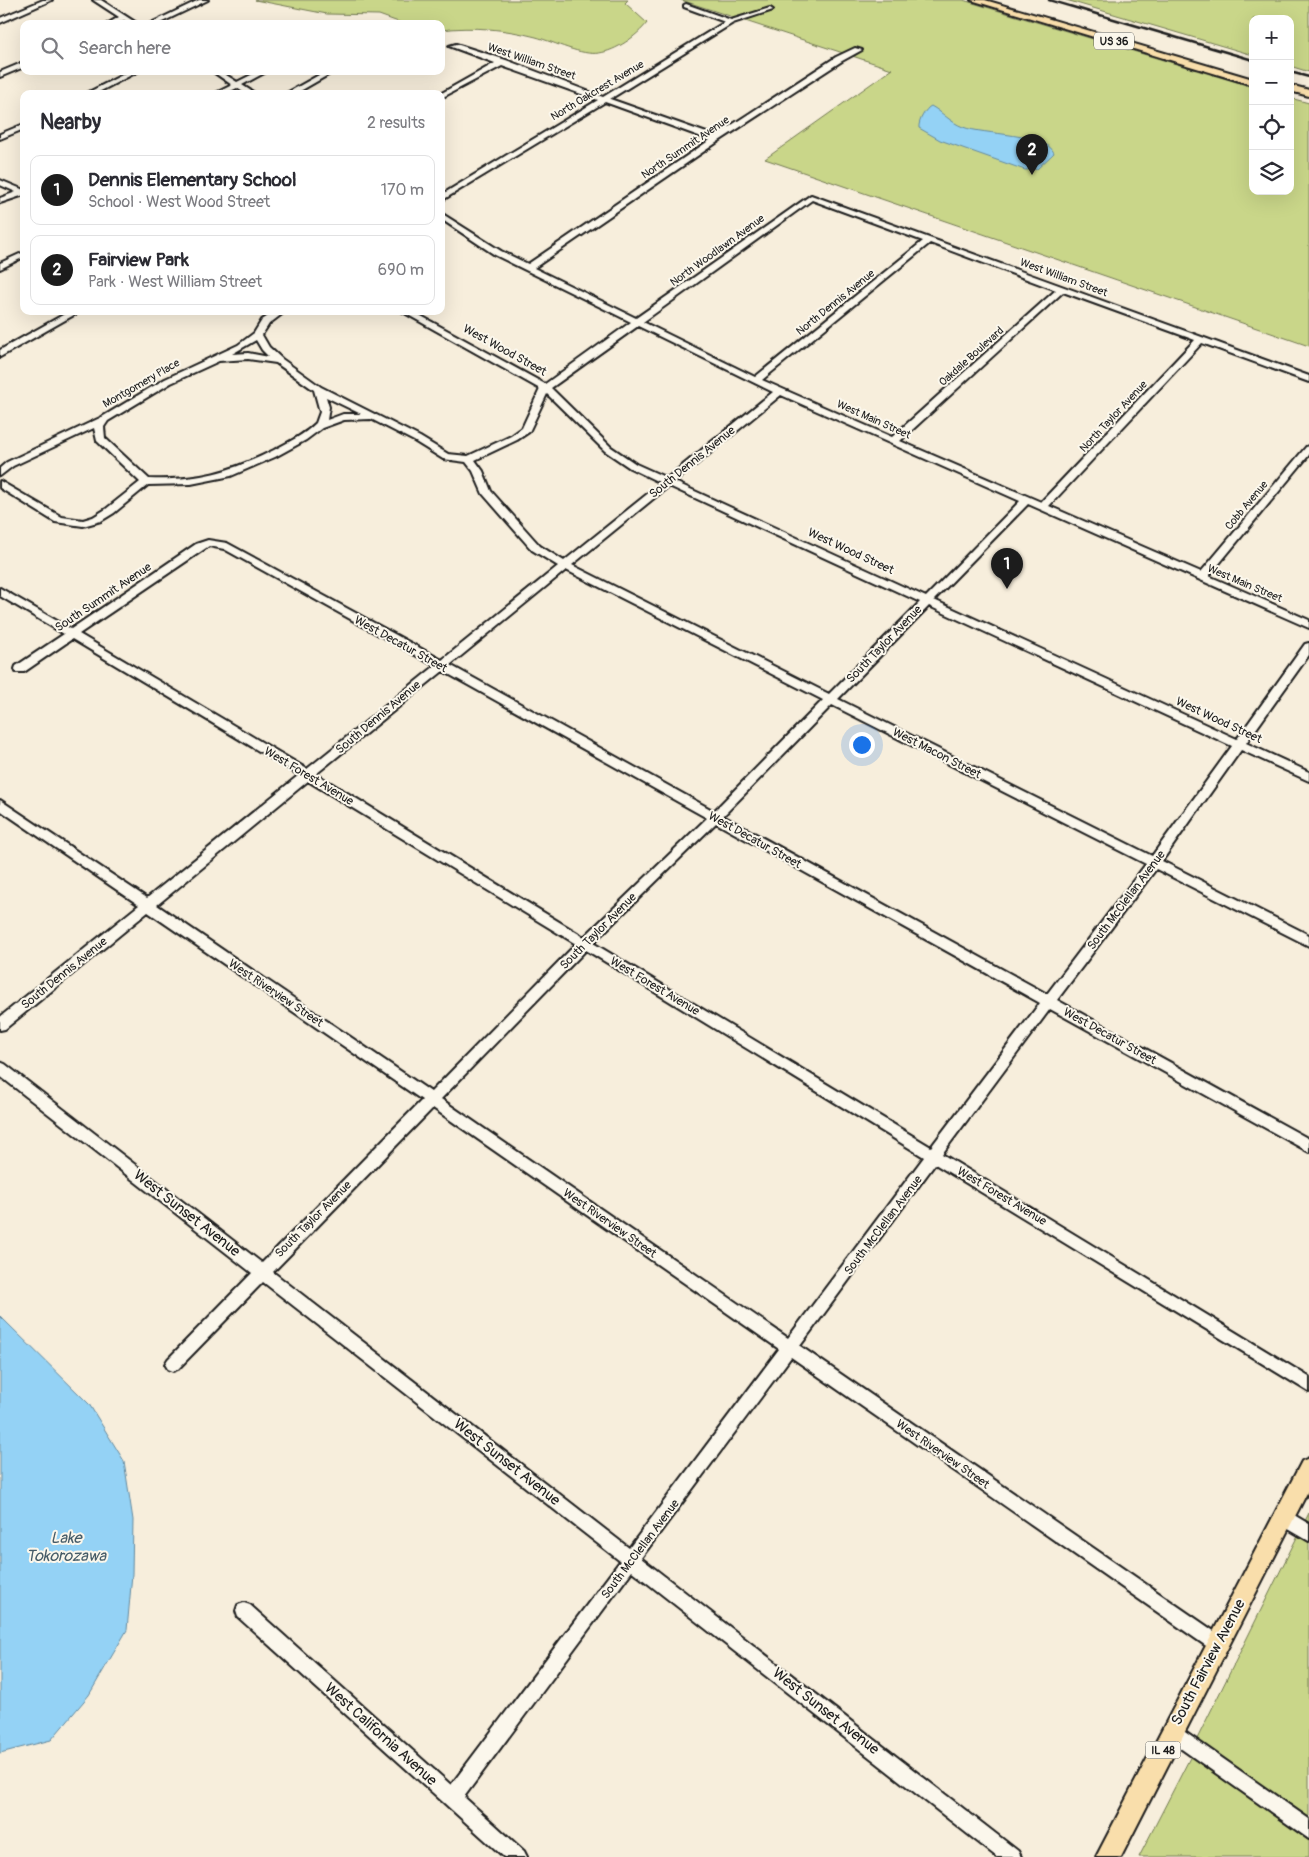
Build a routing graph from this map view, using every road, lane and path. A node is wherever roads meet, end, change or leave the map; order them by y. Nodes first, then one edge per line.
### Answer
1 (49, 0) edge
2 (205, 0) edge
3 (975, 0) edge
4 (995, 0) edge
5 (102, 1) edge
6 (686, 6) dead end
7 (770, 10) dead end
8 (124, 17) junction
9 (118, 20) edge
10 (129, 20) edge
11 (161, 20) edge
12 (0, 22) edge
13 (731, 22) junction
14 (453, 46) dead end
15 (858, 50) dead end
16 (503, 62) junction
17 (20, 66) edge
18 (0, 75) edge
19 (128, 75) edge
20 (221, 75) edge
21 (256, 75) edge
22 (325, 75) edge
23 (1249, 75) edge
24 (1249, 81) edge
25 (236, 84) junction
26 (1294, 89) edge
27 (97, 90) edge
28 (225, 90) edge
29 (246, 90) edge
30 (296, 90) edge
31 (1309, 93) edge
32 (445, 94) edge
33 (1294, 94) edge
34 (605, 99) junction
35 (1309, 99) edge
36 (20, 128) edge
37 (0, 137) edge
38 (716, 139) junction
39 (0, 182) edge
40 (20, 190) edge
41 (20, 194) edge
42 (445, 197) edge
43 (811, 197) joint
44 (0, 201) edge
45 (445, 217) edge
46 (929, 240) junction
47 (20, 256) edge
48 (0, 266) edge
49 (528, 268) junction
50 (1063, 288) junction
51 (70, 315) edge
52 (276, 315) edge
53 (413, 315) edge
54 (637, 322) junction
55 (258, 335) junction
56 (1201, 339) junction
57 (0, 354) edge
58 (220, 358) junction
59 (279, 361) junction
60 (1309, 379) edge
61 (756, 381) junction
62 (545, 388) junction
63 (318, 389) junction
64 (780, 391) junction
65 (373, 417) junction
66 (105, 419) junction
67 (319, 426) junction
68 (894, 441) junction
69 (1309, 449) edge
70 (468, 459) junction
71 (0, 474) edge
72 (146, 482) junction
73 (668, 482) junction
74 (0, 484) edge
75 (1026, 500) junction
76 (1042, 507) junction
77 (200, 546) joint
78 (565, 565) junction
79 (1202, 578) junction
80 (0, 591) edge
81 (925, 601) junction
82 (1309, 624) edge
83 (71, 634) junction
84 (1309, 647) edge
85 (440, 666) junction
86 (20, 669) dead end
87 (830, 699) junction
88 (1240, 745) junction
89 (308, 775) junction
90 (1309, 777) edge
91 (0, 804) edge
92 (714, 818) junction
93 (1154, 864) junction
94 (149, 905) junction
95 (1309, 941) edge
96 (585, 943) junction
97 (1048, 1002) junction
98 (0, 1025) edge
99 (0, 1068) edge
100 (431, 1099) junction
101 (1309, 1146) edge
102 (935, 1156) junction
103 (263, 1271) junction
104 (790, 1348) junction
105 (173, 1364) dead end
106 (1309, 1384) edge
107 (1309, 1468) edge
108 (1284, 1517) junction
109 (1309, 1533) edge
110 (632, 1560) junction
111 (244, 1611) dead end
112 (1218, 1644) junction
113 (1172, 1732) junction
114 (452, 1798) junction
115 (1309, 1830) edge
116 (518, 1857) edge
117 (1012, 1857) edge
118 (1108, 1857) edge

1 - 12 street
2 - 11 street
3 - 24 main road, US 36
4 - 23 main road, US 36
5 - 8 street
6 - 13 street
7 - 13 street, North Oakcrest Avenue
8 - 9 street
8 - 10 street
13 - 34 street, North Oakcrest Avenue
14 - 16 street, West William Street
15 - 38 street, North Summit Avenue
16 - 32 street
16 - 34 street, West William Street
17 - 18 street
19 - 27 street
20 - 25 street
21 - 25 street
22 - 30 street
25 - 28 street
25 - 29 street
26 - 31 main road
33 - 35 main road
34 - 38 street, West William Street
34 - 42 street, North Oakcrest Avenue
36 - 37 street
38 - 49 street, North Summit Avenue
39 - 40 street
41 - 44 street
43 - 46 street, West William Street
43 - 54 street, North Woodlawn Avenue
45 - 49 street, West Main Street
46 - 50 street, West William Street
46 - 61 street, North Dennis Avenue
47 - 48 street
49 - 54 street, West Main Street
50 - 56 street, West William Street
50 - 68 street, Oakdale Boulevard
51 - 57 street
52 - 55 street
53 - 62 street, West Wood Street
54 - 61 street, West Main Street
54 - 62 street, North Woodlawn Avenue
55 - 58 street, Montgomery Place
55 - 59 street, Montgomery Place
56 - 60 street, West William Street
56 - 76 street, North Taylor Avenue
58 - 59 street, Montgomery Place
58 - 66 street, Montgomery Place
59 - 63 street, Montgomery Place
61 - 64 street, West Main Street
62 - 70 street
62 - 73 street, West Wood Street
63 - 65 street, Montgomery Place
63 - 67 street
64 - 68 street, West Main Street
64 - 73 street, South Dennis Avenue
65 - 67 street, Montgomery Place
65 - 70 street, Montgomery Place
66 - 71 street
66 - 72 street, Montgomery Place
67 - 72 street, Montgomery Place
68 - 75 street, West Main Street
69 - 79 street, Cobb Avenue
70 - 78 street
72 - 74 street
73 - 78 street, South Dennis Avenue
73 - 81 street, West Wood Street
75 - 76 street, West Main Street
75 - 81 street, South Taylor Avenue
76 - 79 street, West Main Street
77 - 83 street, South Summit Avenue
77 - 85 street, West Decatur Street
78 - 85 street, South Dennis Avenue
78 - 87 street, West Macon Street
79 - 82 street, West Main Street
80 - 83 street, West Forest Avenue
81 - 87 street, South Taylor Avenue
81 - 88 street, West Wood Street
83 - 86 street, South Summit Avenue
83 - 89 street, West Forest Avenue
84 - 88 street, South McClellan Avenue
85 - 89 street, South Dennis Avenue
85 - 92 street, West Decatur Street
87 - 92 street, South Taylor Avenue
87 - 93 street, West Macon Street
88 - 90 street, West Wood Street
88 - 93 street, South McClellan Avenue
89 - 94 street, South Dennis Avenue
89 - 96 street, West Forest Avenue
91 - 94 street, West Riverview Street
92 - 96 street, South Taylor Avenue
92 - 97 street, West Decatur Street
93 - 95 street, West Macon Street
93 - 97 street, South McClellan Avenue
94 - 98 street, South Dennis Avenue
94 - 100 street, West Riverview Street
96 - 100 street, South Taylor Avenue
96 - 102 street, West Forest Avenue
97 - 101 street, West Decatur Street
97 - 102 street, South McClellan Avenue
99 - 103 street, West Sunset Avenue
100 - 103 street, South Taylor Avenue
100 - 104 street, West Riverview Street
102 - 104 street, South McClellan Avenue
102 - 106 street, West Forest Avenue
103 - 105 street, South Taylor Avenue
103 - 110 street, West Sunset Avenue
104 - 110 street, South McClellan Avenue
104 - 112 street, West Riverview Street
107 - 108 main road, South Fairview Avenue / IL 48
108 - 109 street
108 - 112 main road, South Fairview Avenue / IL 48
110 - 114 street, South McClellan Avenue
110 - 117 street, West Sunset Avenue
111 - 114 street, West California Avenue
112 - 113 main road, South Fairview Avenue / IL 48
113 - 115 street
113 - 118 main road, South Fairview Avenue / IL 48
114 - 116 street, West California Avenue

